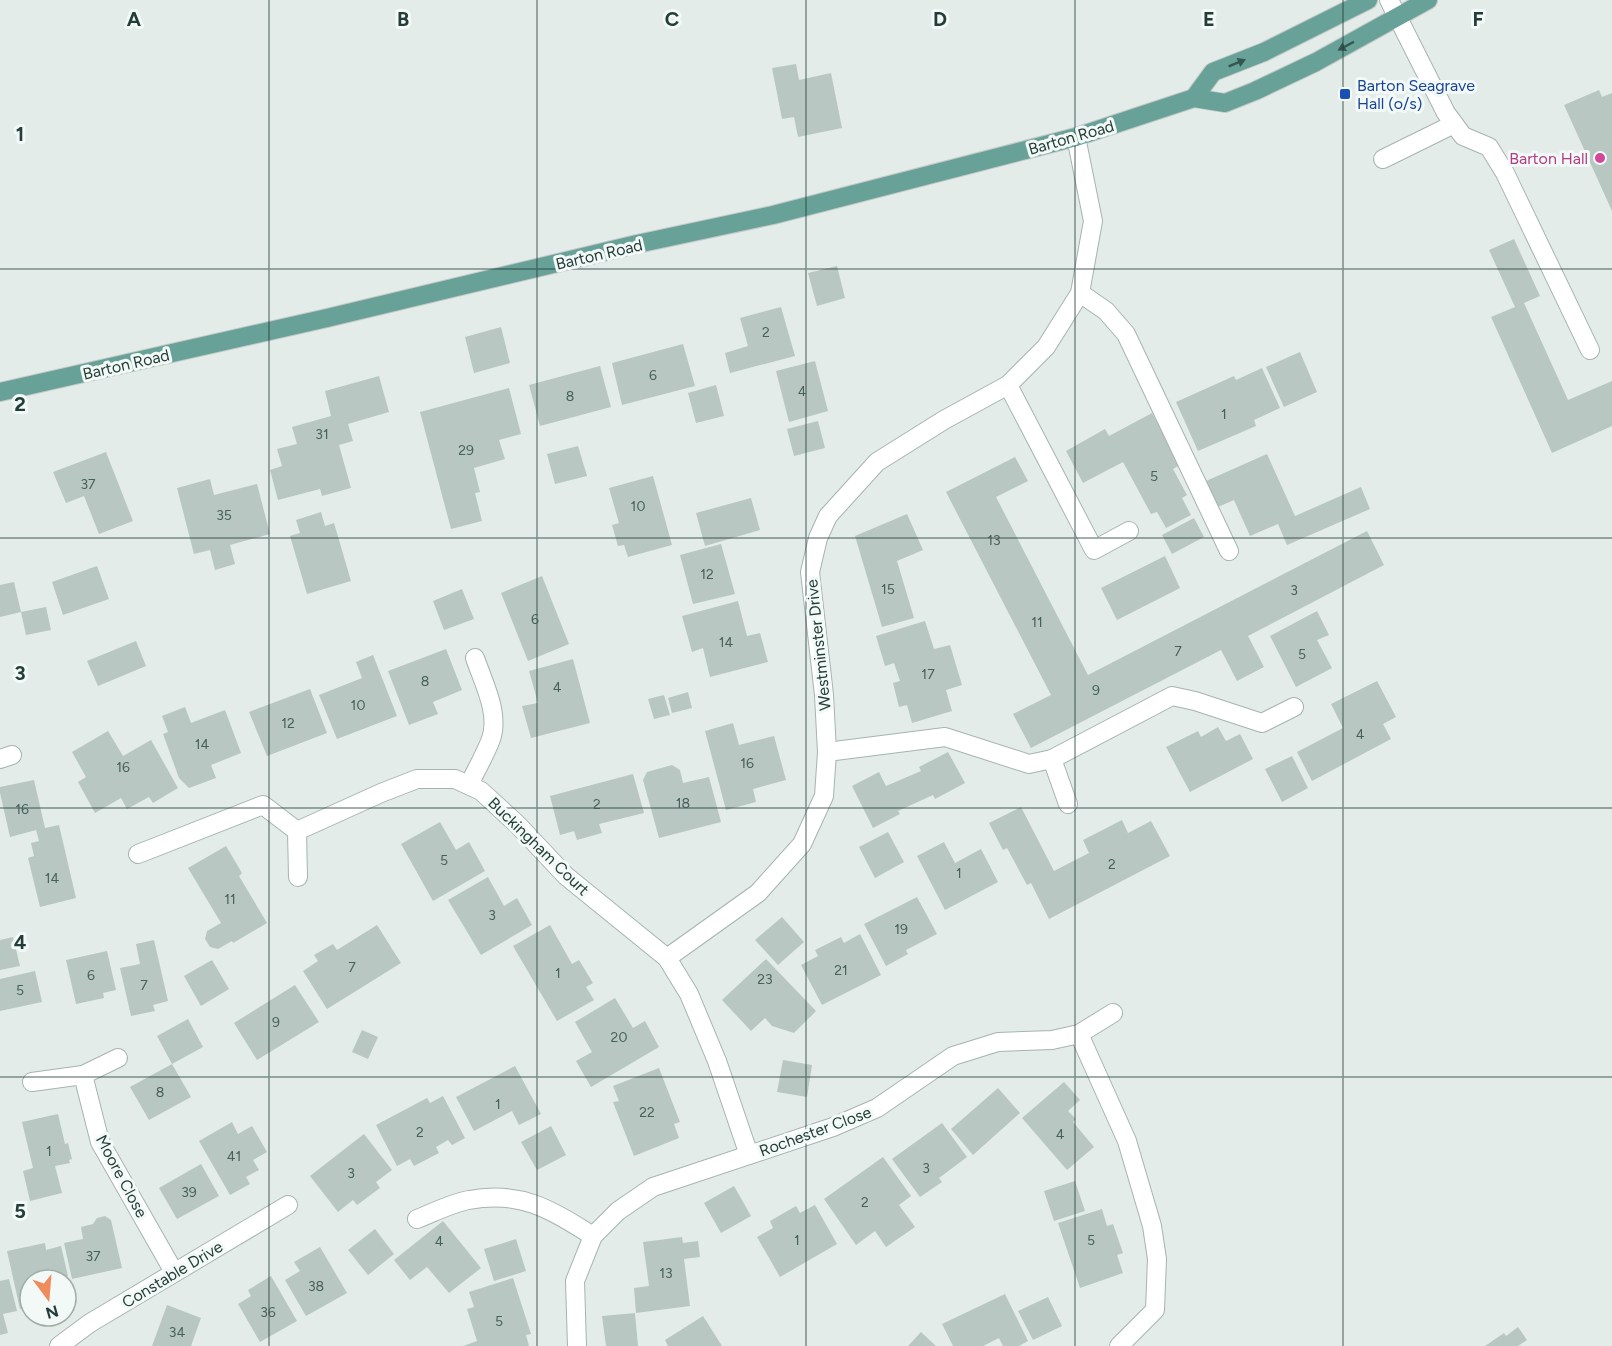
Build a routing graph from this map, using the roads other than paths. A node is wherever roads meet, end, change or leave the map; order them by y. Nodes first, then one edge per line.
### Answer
1 (1368, 0) edge
2 (1389, 0) edge
3 (1428, 0) edge
4 (1398, 18) junction
5 (1194, 98) junction
6 (1454, 124) junction
7 (1076, 137) junction
8 (1383, 159) dead end
9 (1080, 293) junction
10 (1590, 350) dead end
11 (1008, 385) junction
12 (0, 392) edge
13 (1130, 531) dead end
14 (1229, 551) dead end
15 (475, 658) dead end
16 (1294, 707) dead end
17 (827, 752) junction
18 (1052, 759) junction
19 (469, 785) junction
20 (1068, 804) dead end
21 (297, 831) junction
22 (138, 854) dead end
23 (298, 877) dead end
24 (667, 958) junction
25 (1113, 1013) dead end
26 (1079, 1034) junction
27 (118, 1058) dead end
28 (83, 1075) junction
29 (32, 1082) dead end
30 (749, 1155) junction
31 (288, 1205) dead end
32 (417, 1219) dead end
33 (593, 1236) junction
34 (174, 1272) junction
35 (59, 1346) edge
36 (577, 1346) edge
37 (1119, 1346) edge

5 -> 1 main road
2 - 4 street
3 - 4 main road, Barton Road
4 -> 5 main road, Barton Road
4 - 6 street
5 - 7 main road, Barton Road
6 - 8 street
6 - 10 street
7 - 9 street, Westminster Drive
7 - 12 main road, Barton Road
9 - 11 street, Westminster Drive
9 - 14 street
11 - 13 street
11 - 17 street, Westminster Drive
15 - 19 street
16 - 18 street
17 - 18 street
17 - 24 street, Westminster Drive
18 - 20 street
19 - 21 street, Buckingham Court
19 - 24 street, Buckingham Court
21 - 22 street
21 - 23 street
24 - 30 street, Buckingham Court
25 - 26 street, Rochester Close
26 - 30 street, Rochester Close
26 - 37 street
27 - 28 street
28 - 29 street
28 - 34 street, Moore Close
30 - 33 street, Rochester Close
31 - 34 street, Constable Drive
32 - 33 street
33 - 36 street
34 - 35 street, Constable Drive

